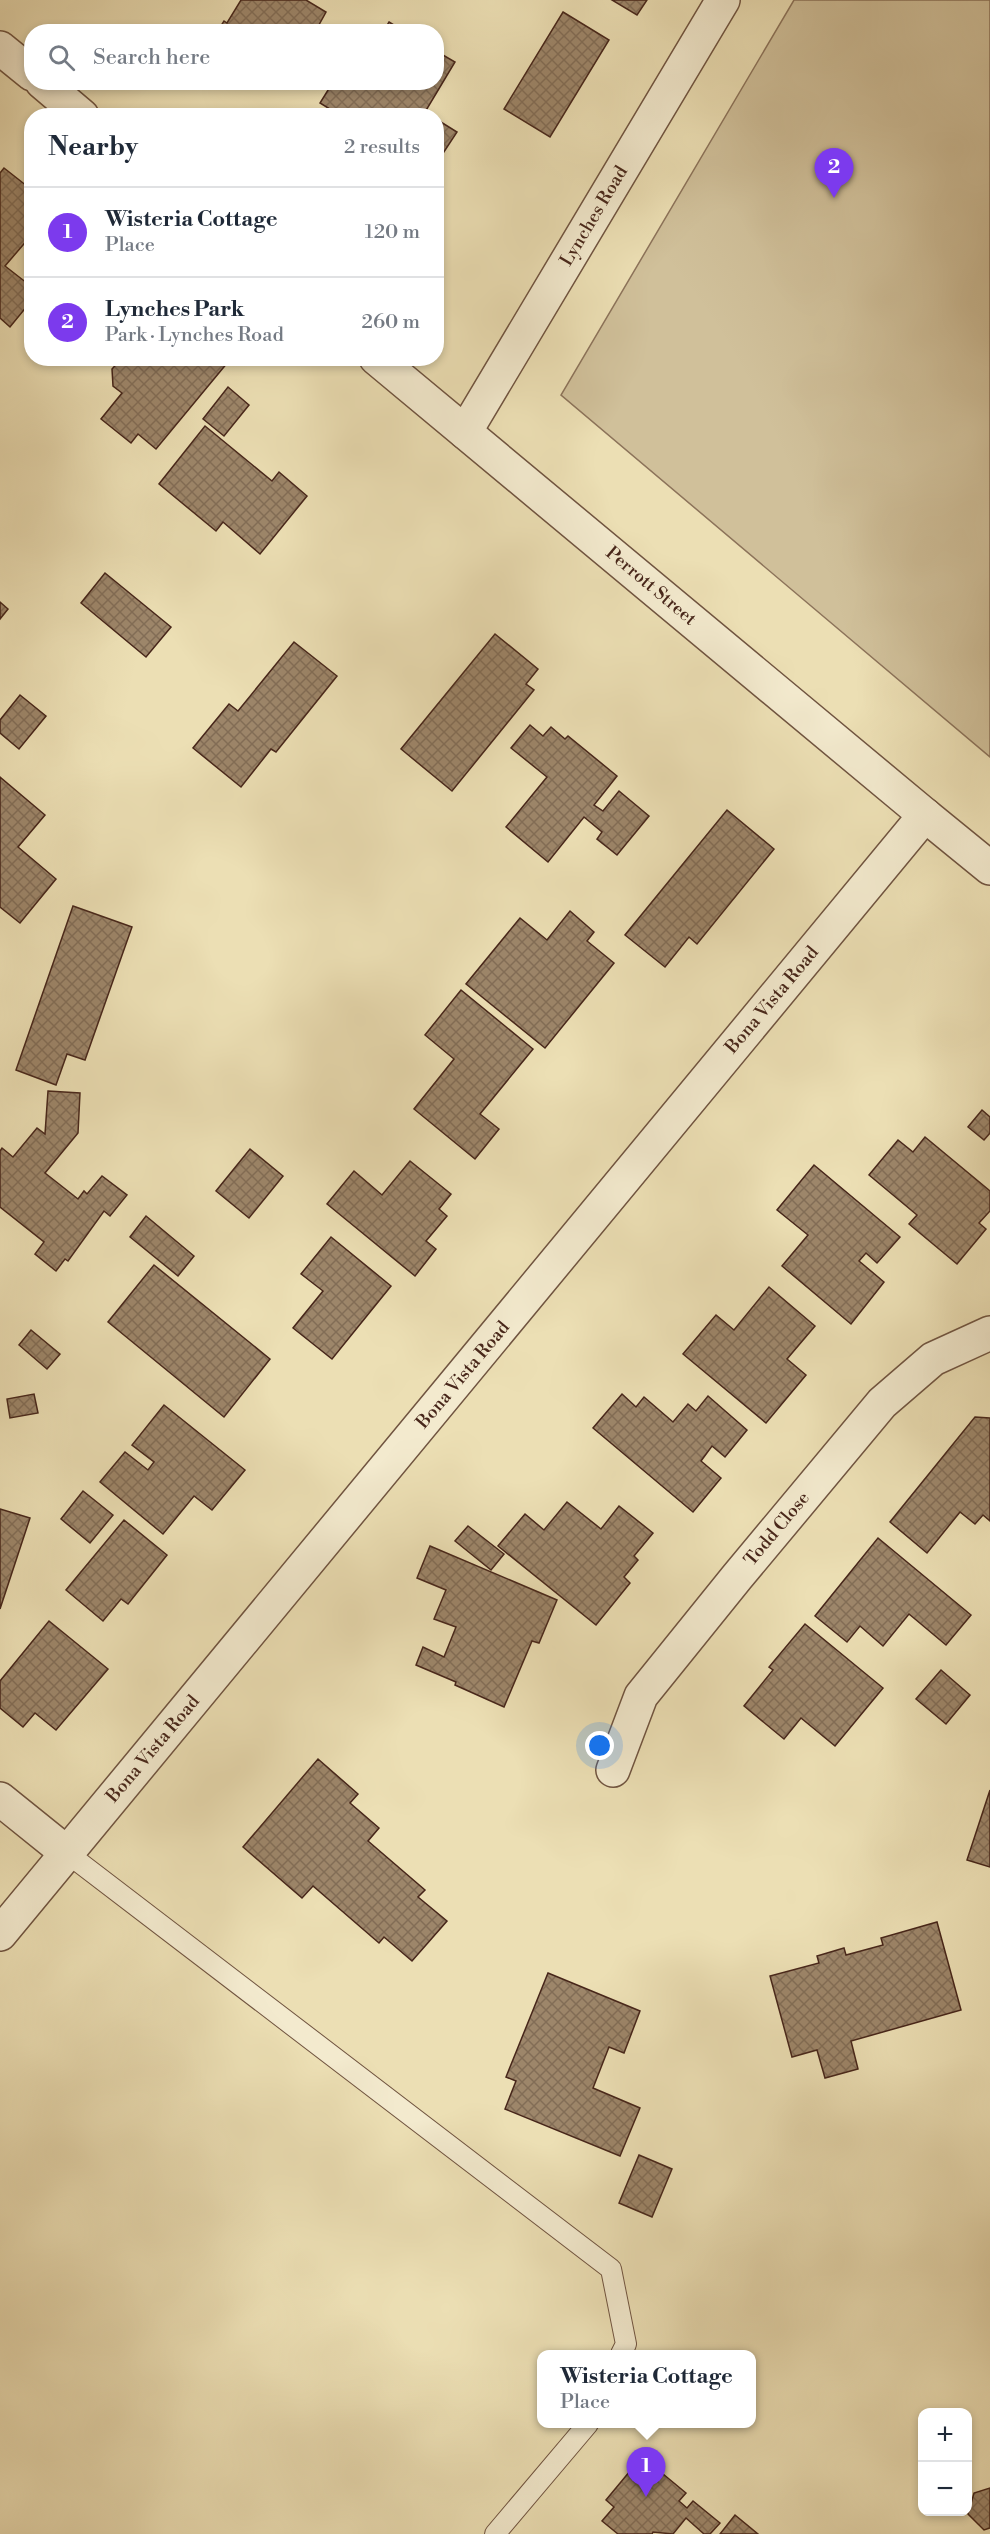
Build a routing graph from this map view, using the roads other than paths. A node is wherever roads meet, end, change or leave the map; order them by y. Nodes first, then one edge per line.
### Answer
1 (723, 0) edge
2 (0, 48) edge
3 (24, 68) edge
4 (51, 90) edge
5 (73, 108) edge
6 (386, 366) edge
7 (465, 432) junction
8 (925, 814) junction
9 (990, 868) edge
10 (990, 1333) edge
11 (613, 1770) dead end
12 (0, 1799) edge
13 (67, 1853) junction
14 (0, 1934) edge
15 (623, 2350) edge
16 (585, 2428) edge
17 (495, 2534) edge

1 - 7 street, Lynches Road
2 - 3 street
4 - 5 street
6 - 7 street, Perrott Street
7 - 8 street, Perrott Street
8 - 9 street, Perrott Street
8 - 13 street, Bona Vista Road
10 - 11 street, Todd Close
12 - 13 street
13 - 14 street, Bona Vista Road
13 - 15 lane
16 - 17 lane

